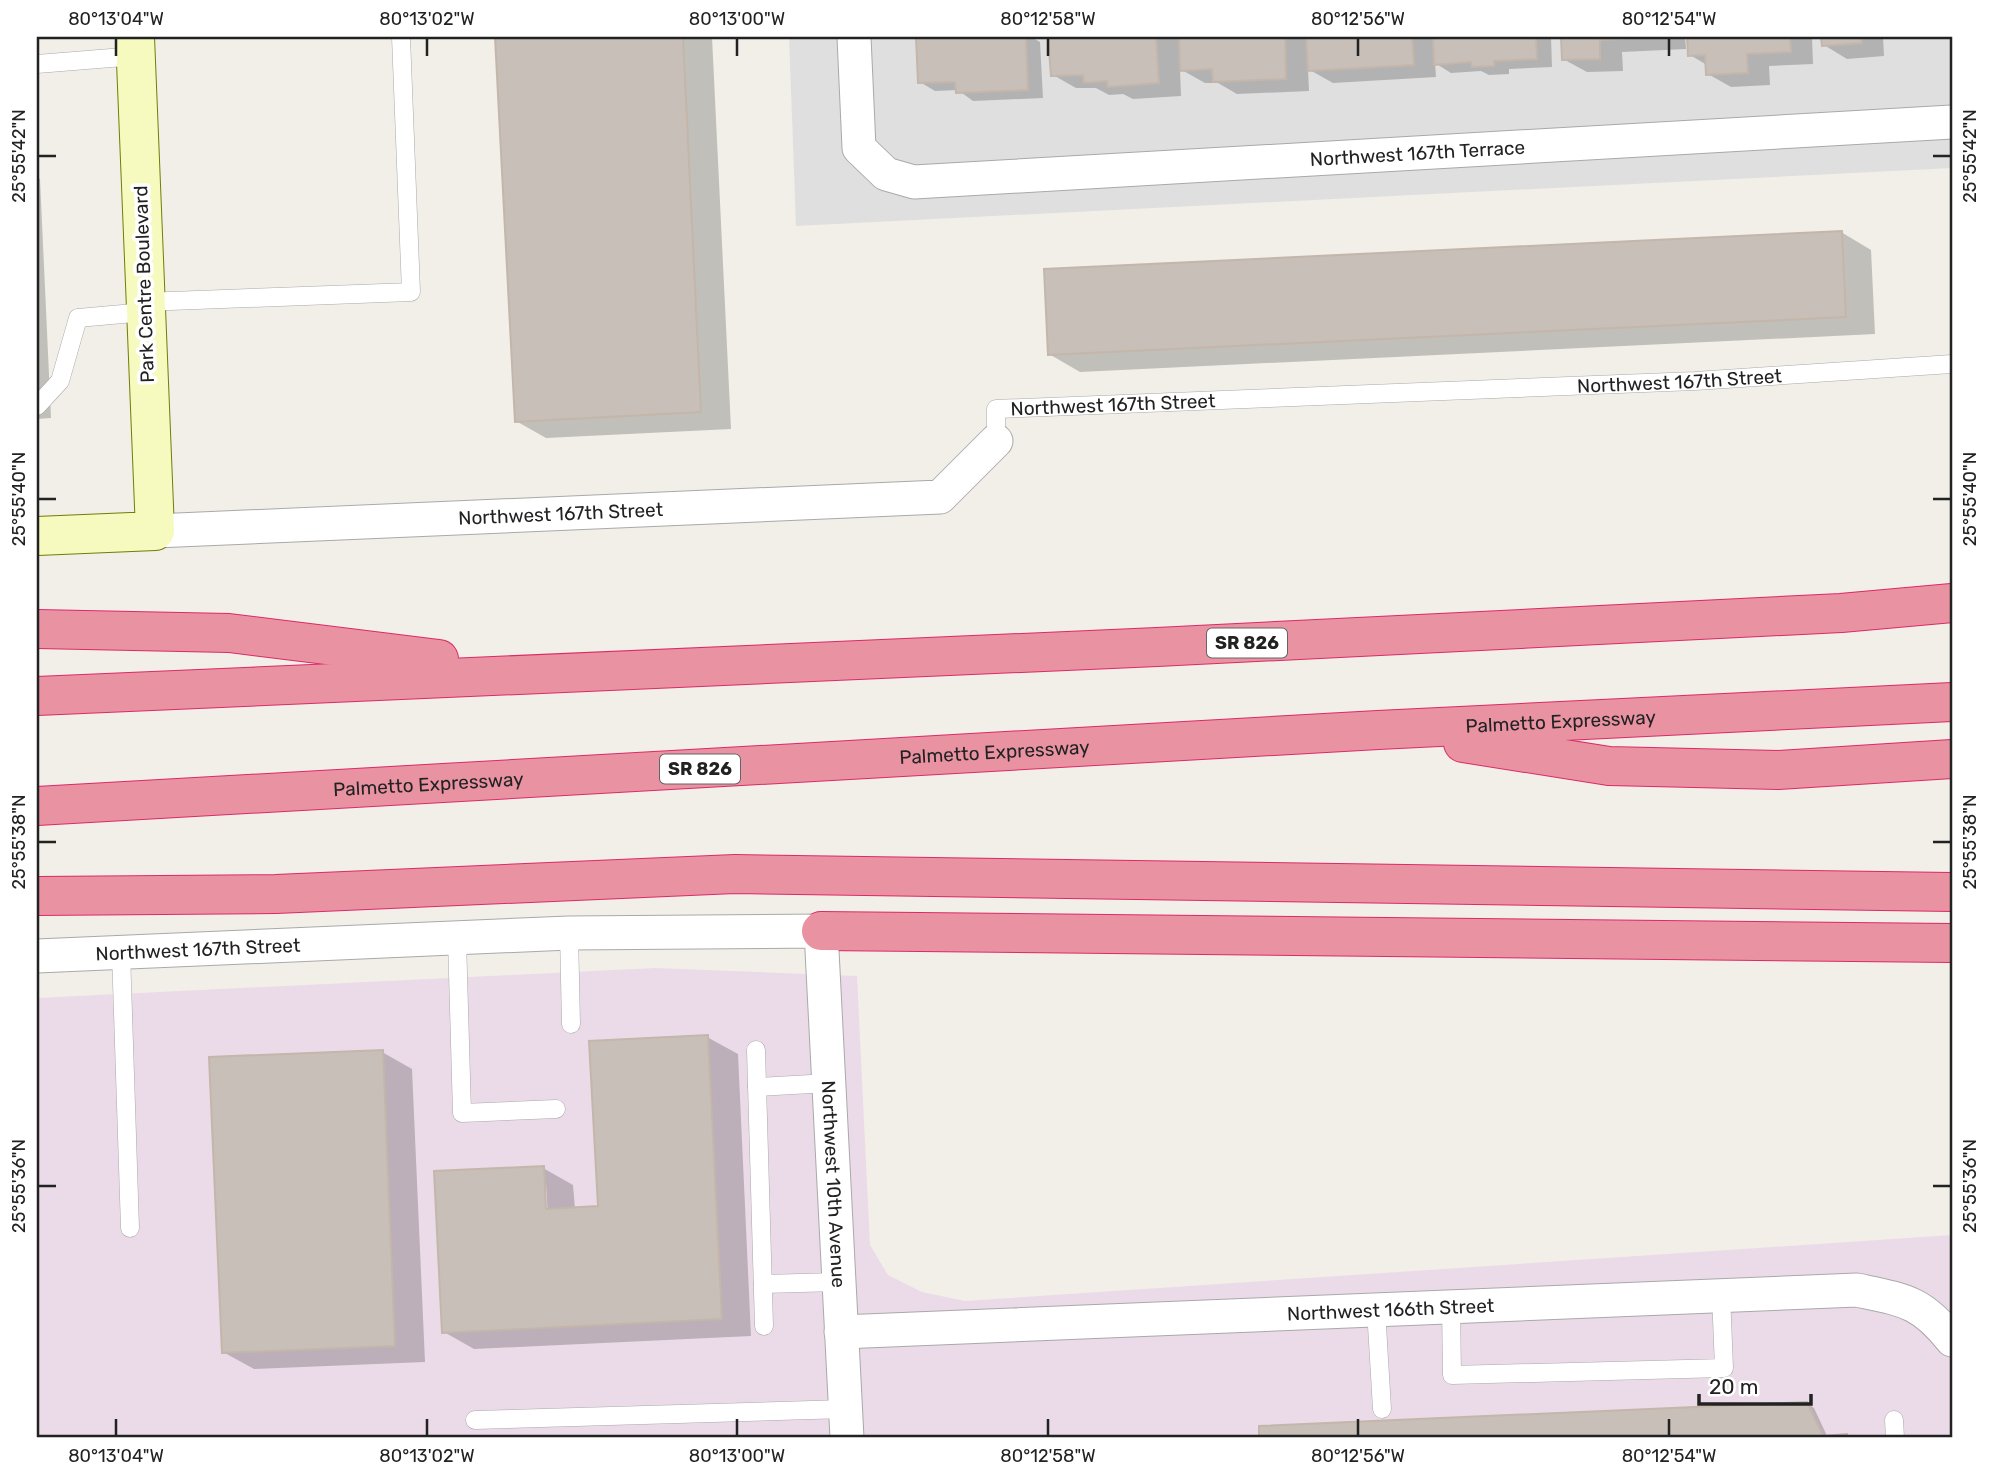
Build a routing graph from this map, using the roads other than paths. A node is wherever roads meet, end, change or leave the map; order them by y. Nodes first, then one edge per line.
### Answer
1 (401, 37) edge
2 (854, 37) edge
3 (135, 47) edge
4 (37, 64) edge
5 (1952, 122) edge
6 (144, 307) junction
7 (1952, 364) edge
8 (37, 407) edge
9 (996, 441) joint
10 (155, 531) junction
11 (37, 536) edge
12 (1952, 603) edge
13 (37, 629) edge
14 (542, 672) junction
15 (37, 696) edge
16 (1952, 702) edge
17 (1378, 730) junction
18 (1952, 760) edge
19 (37, 806) edge
20 (1952, 892) edge
21 (37, 896) edge
22 (821, 931) junction
23 (569, 933) junction
24 (457, 938) junction
25 (1952, 943) edge
26 (121, 952) junction
27 (37, 956) edge
28 (571, 1024) dead end
29 (756, 1050) dead end
30 (829, 1083) junction
31 (757, 1087) junction
32 (556, 1109) dead end
33 (130, 1228) dead end
34 (838, 1282) junction
35 (763, 1284) junction
36 (1721, 1294) junction
37 (1451, 1306) junction
38 (1376, 1309) junction
39 (764, 1326) dead end
40 (1942, 1328) edge
41 (842, 1332) junction
42 (1382, 1409) dead end
43 (475, 1420) dead end
44 (1894, 1420) dead end
45 (846, 1424) edge
46 (1895, 1438) edge

1 - 6 lane
2 - 5 street, Northwest 167th Terrace
3 - 4 lane
3 - 6 street, Park Centre Boulevard
6 - 8 lane
6 - 10 street, Park Centre Boulevard
7 - 9 lane, Northwest 167th Street
9 - 10 street, Northwest 167th Street
10 - 11 street, Northwest 167th Street
12 - 14 highway, SR 826
13 - 14 highway
14 - 15 highway, SR 826
16 - 17 highway, Palmetto Expressway / SR 826
17 - 18 highway
17 - 19 highway, Palmetto Expressway / SR 826
20 - 21 highway
22 - 23 street, Northwest 167th Street
22 - 25 highway
22 - 30 street, Northwest 10th Avenue
23 - 24 street, Northwest 167th Street
23 - 28 lane
24 - 26 street, Northwest 167th Street
24 - 32 lane
26 - 27 street, Northwest 167th Street
26 - 33 lane
29 - 31 lane
30 - 31 lane
30 - 34 street, Northwest 10th Avenue
31 - 35 lane
34 - 35 lane
34 - 41 street, Northwest 10th Avenue
35 - 39 lane
36 - 37 street, Northwest 166th Street
36 - 37 lane
36 - 40 street, Northwest 166th Street
37 - 38 street, Northwest 166th Street
38 - 41 street, Northwest 166th Street
38 - 42 lane
41 - 45 street, Northwest 10th Avenue
43 - 45 lane
44 - 46 lane

